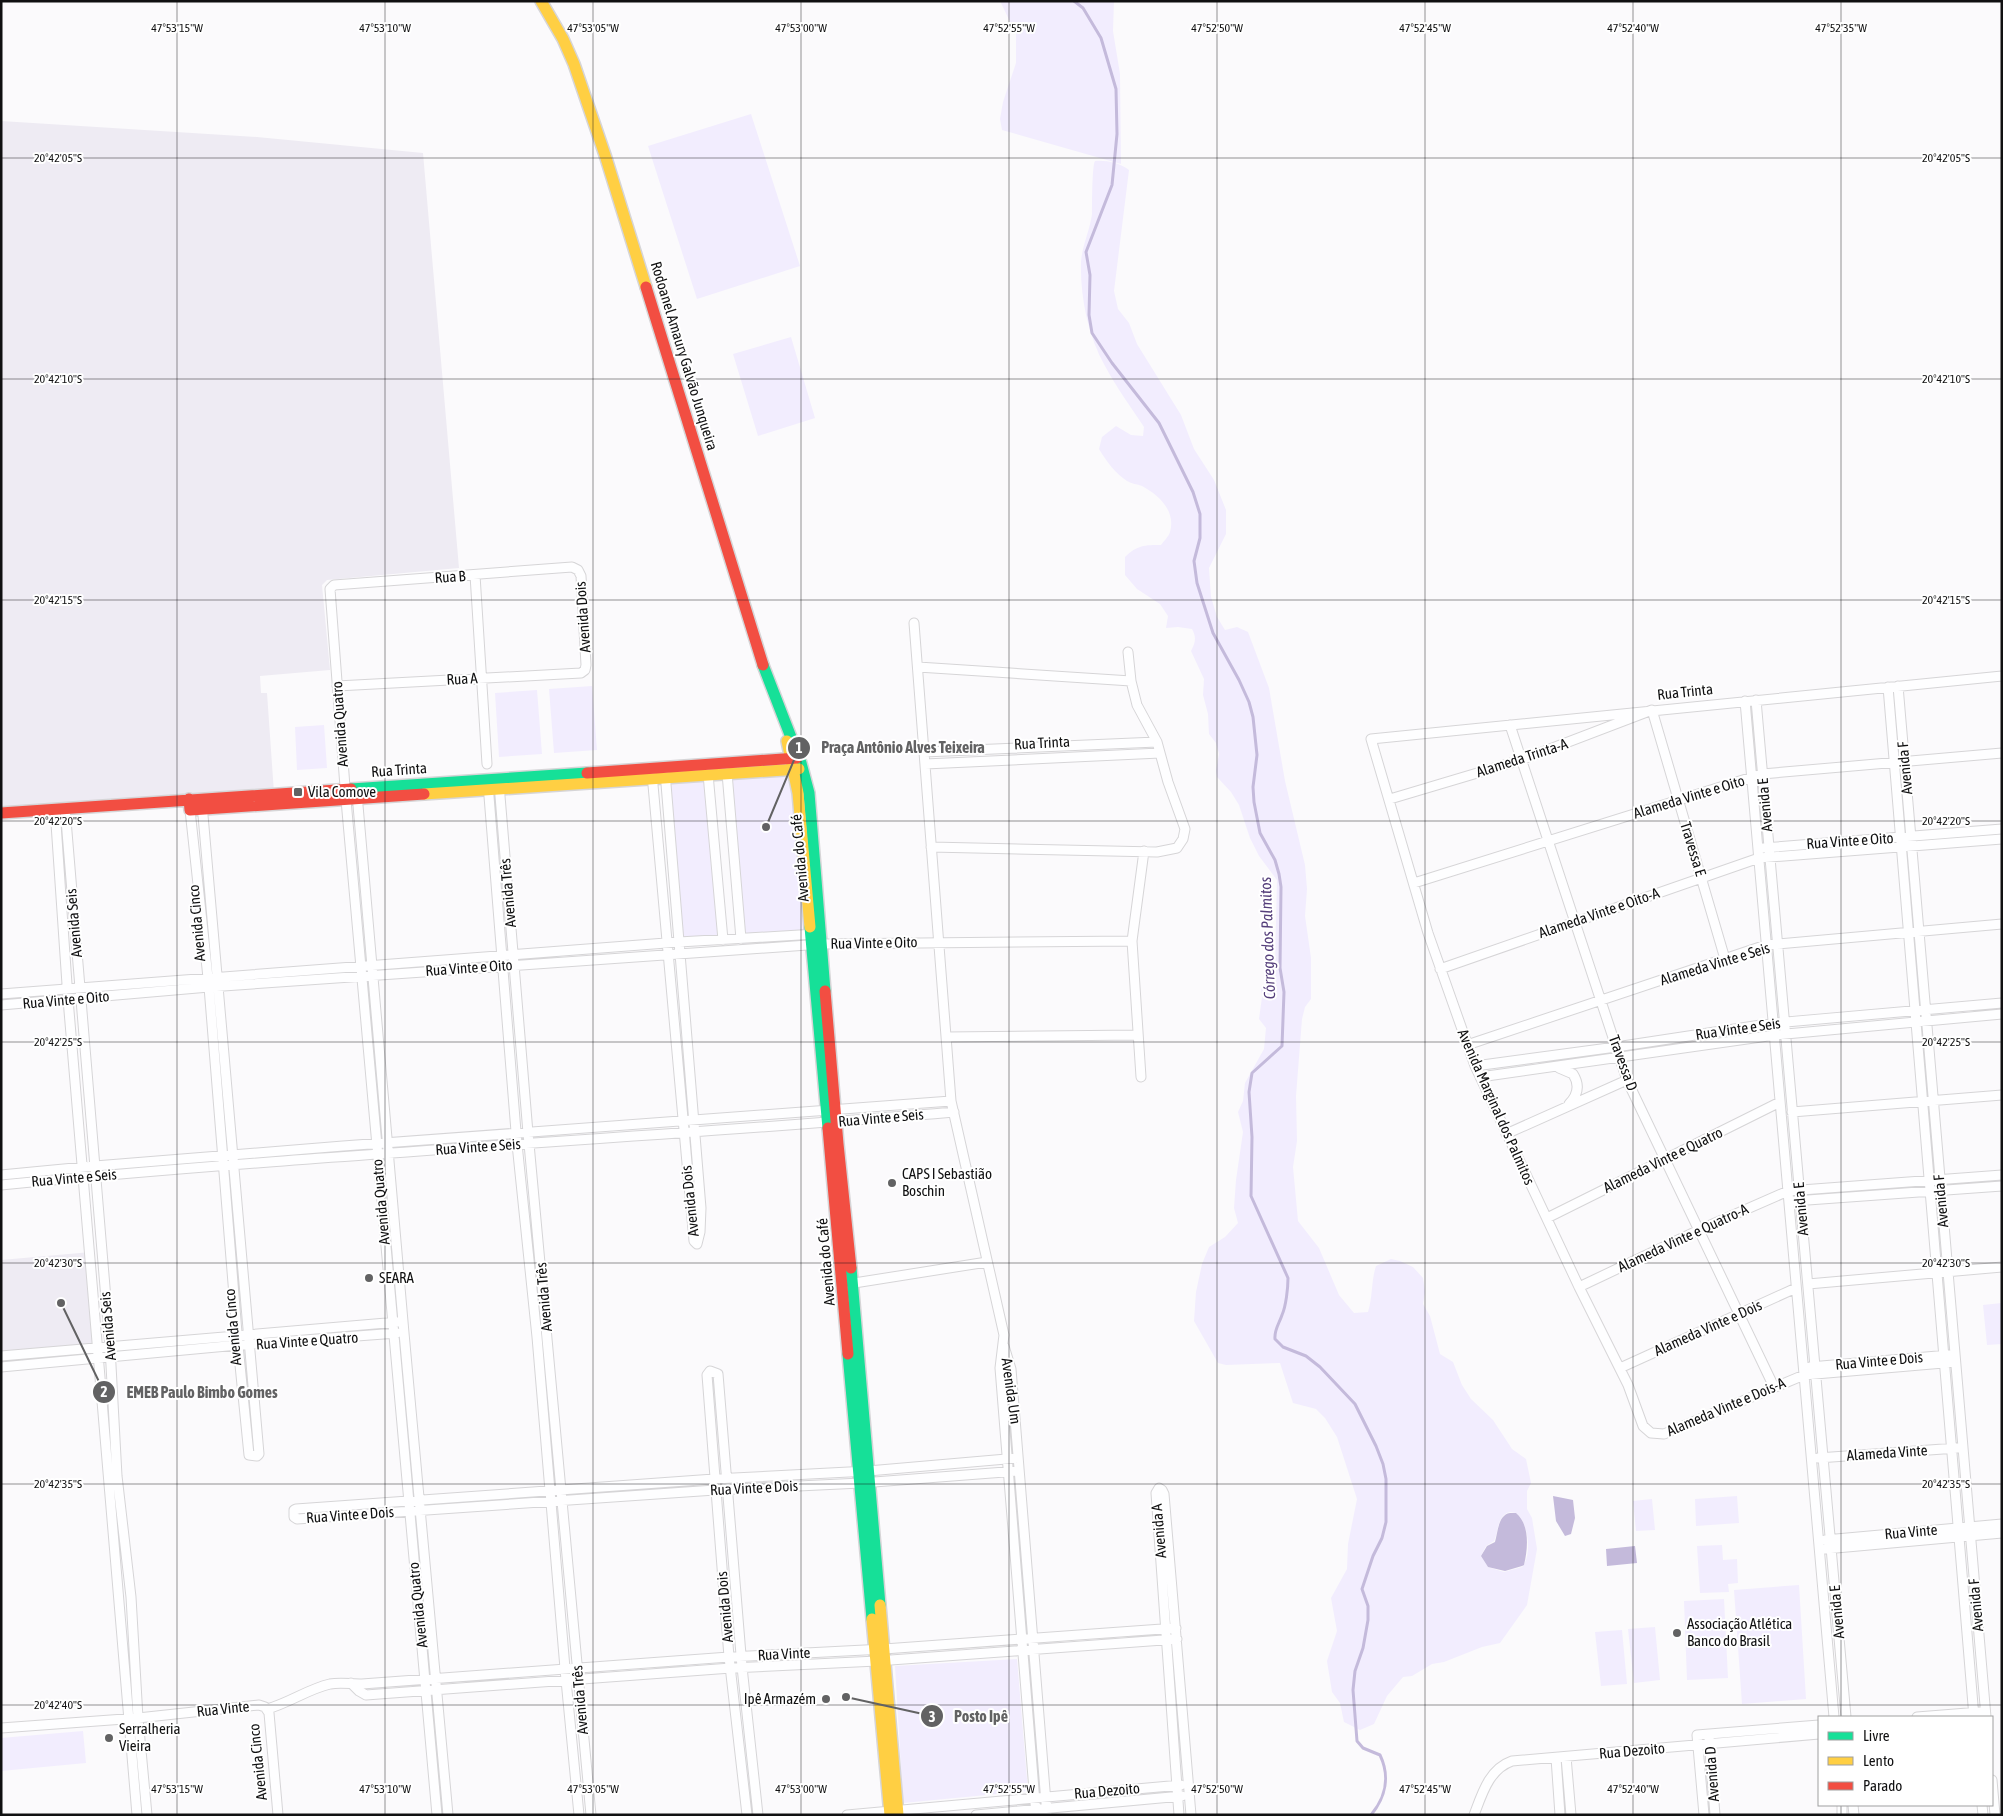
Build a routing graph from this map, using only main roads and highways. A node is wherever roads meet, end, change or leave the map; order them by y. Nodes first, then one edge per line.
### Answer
1 (541, 1) edge
2 (785, 725) joint
3 (796, 764) junction
4 (665, 771) junction
5 (1, 813) edge
6 (894, 1813) edge

1 - 2 main road, Rodoanel Amaury Galvão Junqueira
2 - 3 main road, Avenida do Café
3 - 4 main road, Rua Trinta
3 - 4 main road, Rua Trinta
3 - 6 main road, Avenida do Café
4 - 5 main road, Rua Trinta

